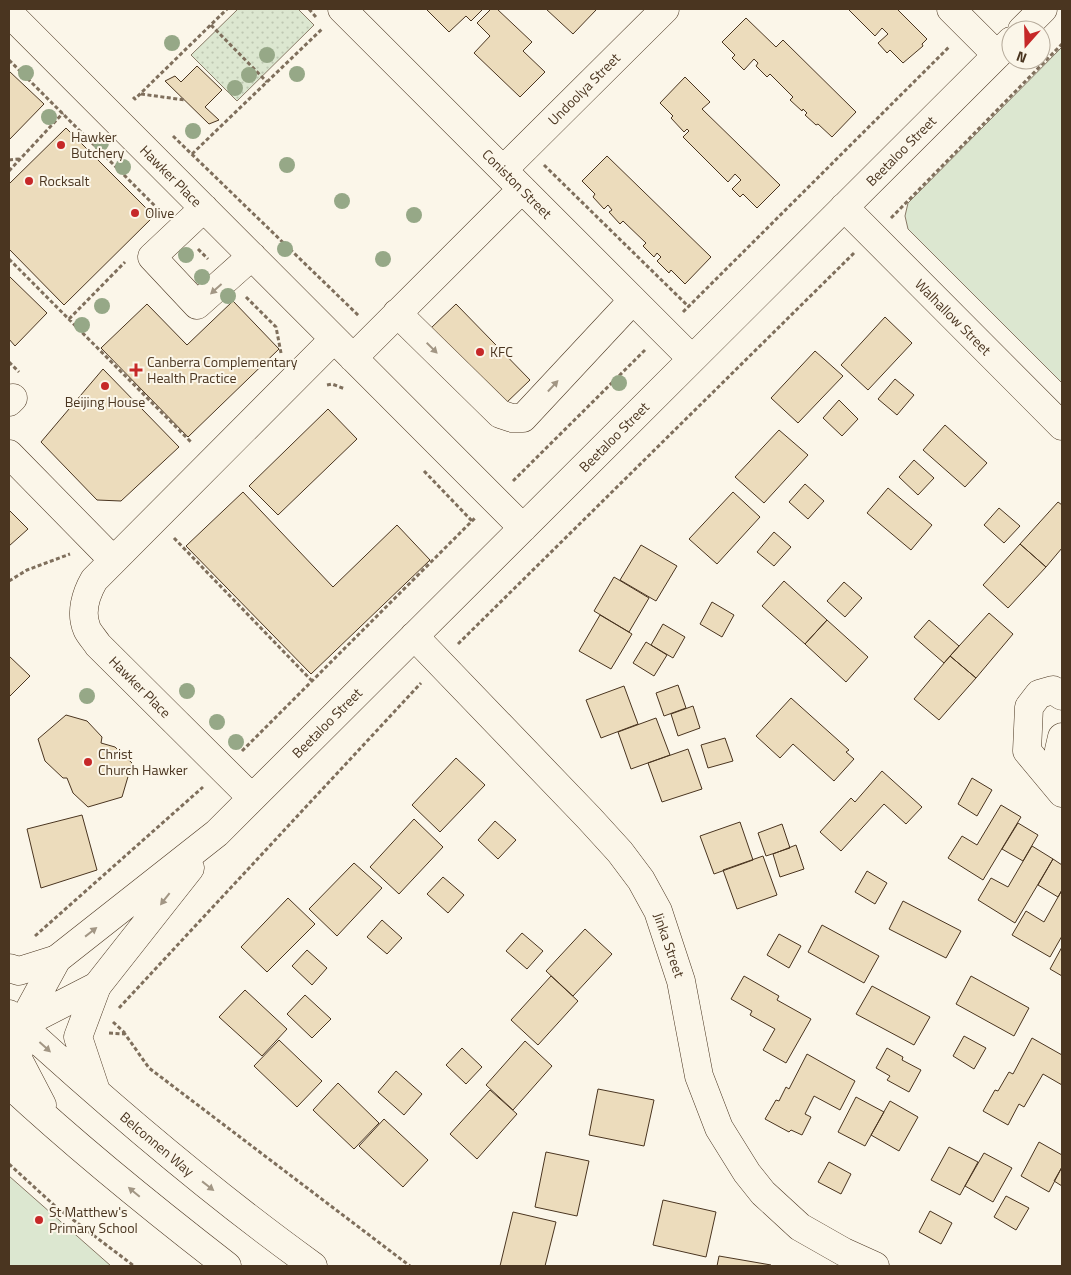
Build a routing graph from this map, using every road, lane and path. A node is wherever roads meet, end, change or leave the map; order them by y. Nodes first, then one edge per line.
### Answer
1 (309, 9) edge
2 (342, 9) edge
3 (664, 9) edge
4 (1043, 9) edge
5 (9, 13) edge
6 (960, 18) edge
7 (1032, 20) edge
8 (210, 25) dead end
9 (1062, 44) edge
10 (1001, 46) edge
11 (1001, 51) edge
12 (9, 60) edge
13 (267, 82) junction
14 (141, 94) dead end
15 (135, 99) dead end
16 (184, 100) dead end
17 (142, 106) dead end
18 (170, 133) dead end
19 (526, 147) junction
20 (192, 154) junction
21 (20, 159) dead end
22 (9, 160) edge
23 (503, 170) junction
24 (522, 189) junction
25 (204, 208) junction
26 (844, 208) junction
27 (891, 219) dead end
28 (179, 231) junction
29 (252, 256) junction
30 (851, 256) dead end
31 (9, 259) edge
32 (128, 259) dead end
33 (227, 278) junction
34 (632, 300) junction
35 (689, 307) junction
36 (397, 314) junction
37 (69, 319) junction
38 (664, 331) junction
39 (377, 334) junction
40 (334, 339) junction
41 (353, 358) junction
42 (282, 359) dead end
43 (692, 359) junction
44 (9, 362) edge
45 (324, 385) dead end
46 (348, 390) dead end
47 (14, 392) edge
48 (1062, 426) edge
49 (9, 454) edge
50 (211, 462) junction
51 (421, 467) dead end
52 (494, 499) junction
53 (472, 521) junction
54 (522, 528) junction
55 (171, 534) dead end
56 (71, 553) dead end
57 (113, 560) junction
58 (9, 581) edge
59 (414, 636) junction
60 (451, 651) dead end
61 (312, 681) junction
62 (427, 683) dead end
63 (1062, 696) edge
64 (1062, 737) edge
65 (223, 769) junction
66 (1060, 790) edge
67 (252, 798) junction
68 (217, 833) junction
69 (30, 940) dead end
70 (57, 959) junction
71 (9, 968) edge
72 (96, 986) junction
73 (116, 1011) dead end
74 (13, 1022) edge
75 (83, 1023) junction
76 (9, 1084) edge
77 (97, 1094) junction
78 (52, 1124) junction
79 (9, 1164) edge
80 (134, 1266) edge
81 (227, 1266) edge
82 (313, 1266) edge
83 (410, 1266) edge
84 (875, 1266) edge

1 - 13 path
2 - 23 street, Coniston Street
3 - 19 street, Undoolya Street
4 - 7 street
5 - 25 street, Hawker Place
6 - 10 street
6 - 35 path
8 - 13 path
9 - 27 path
11 - 26 street, Beetaloo Street
12 - 28 path
13 - 20 path
14 - 16 path
15 - 17 path
18 - 20 path
19 - 23 street, Undoolya Street
19 - 35 path
20 - 39 path
21 - 22 path
23 - 24 street, Coniston Street
24 - 34 street, Coniston Street
24 - 36 street
25 - 28 street
25 - 29 street, Hawker Place
26 - 43 street, Beetaloo Street
26 - 48 street, Walhallow Street
28 - 33 path
33 -> 28 street
29 - 33 street
29 - 40 street, Hawker Place
30 - 60 path
31 - 37 path
32 - 37 path
33 - 42 path
36 -> 34 street
34 - 38 street, Coniston Street
35 - 38 path
36 - 39 street
37 - 50 path
38 - 43 street, Coniston Street
38 - 52 path
39 - 41 street
40 - 41 street, Hawker Place
40 - 50 street, Hawker Place
41 - 52 street, Hawker Place
43 - 54 street, Beetaloo Street
44 - 47 path
45 - 46 path
49 - 57 street
50 - 57 street, Hawker Place
51 - 53 path
52 - 53 path
52 - 54 street, Hawker Place
53 - 61 path
54 - 59 street, Beetaloo Street
55 - 61 path
56 - 58 path
57 - 65 street, Hawker Place
59 - 67 street, Beetaloo Street
59 - 84 street, Jinka Street
61 - 65 path
62 - 73 path
63 - 66 street
64 - 66 street
65 - 67 street, Hawker Place
65 - 69 path
67 - 68 street, Beetaloo Street
70 -> 68 street, Beetaloo Street
68 -> 72 street, Beetaloo Street
70 - 71 street
70 - 74 street, Beetaloo Street
72 - 74 street, Beetaloo Street
72 - 75 street
74 -> 77 street, Belconnen Way
74 - 78 street
75 - 77 street
75 - 83 path
76 - 78 street
77 -> 82 street, Belconnen Way
81 -> 78 street
79 - 80 path

